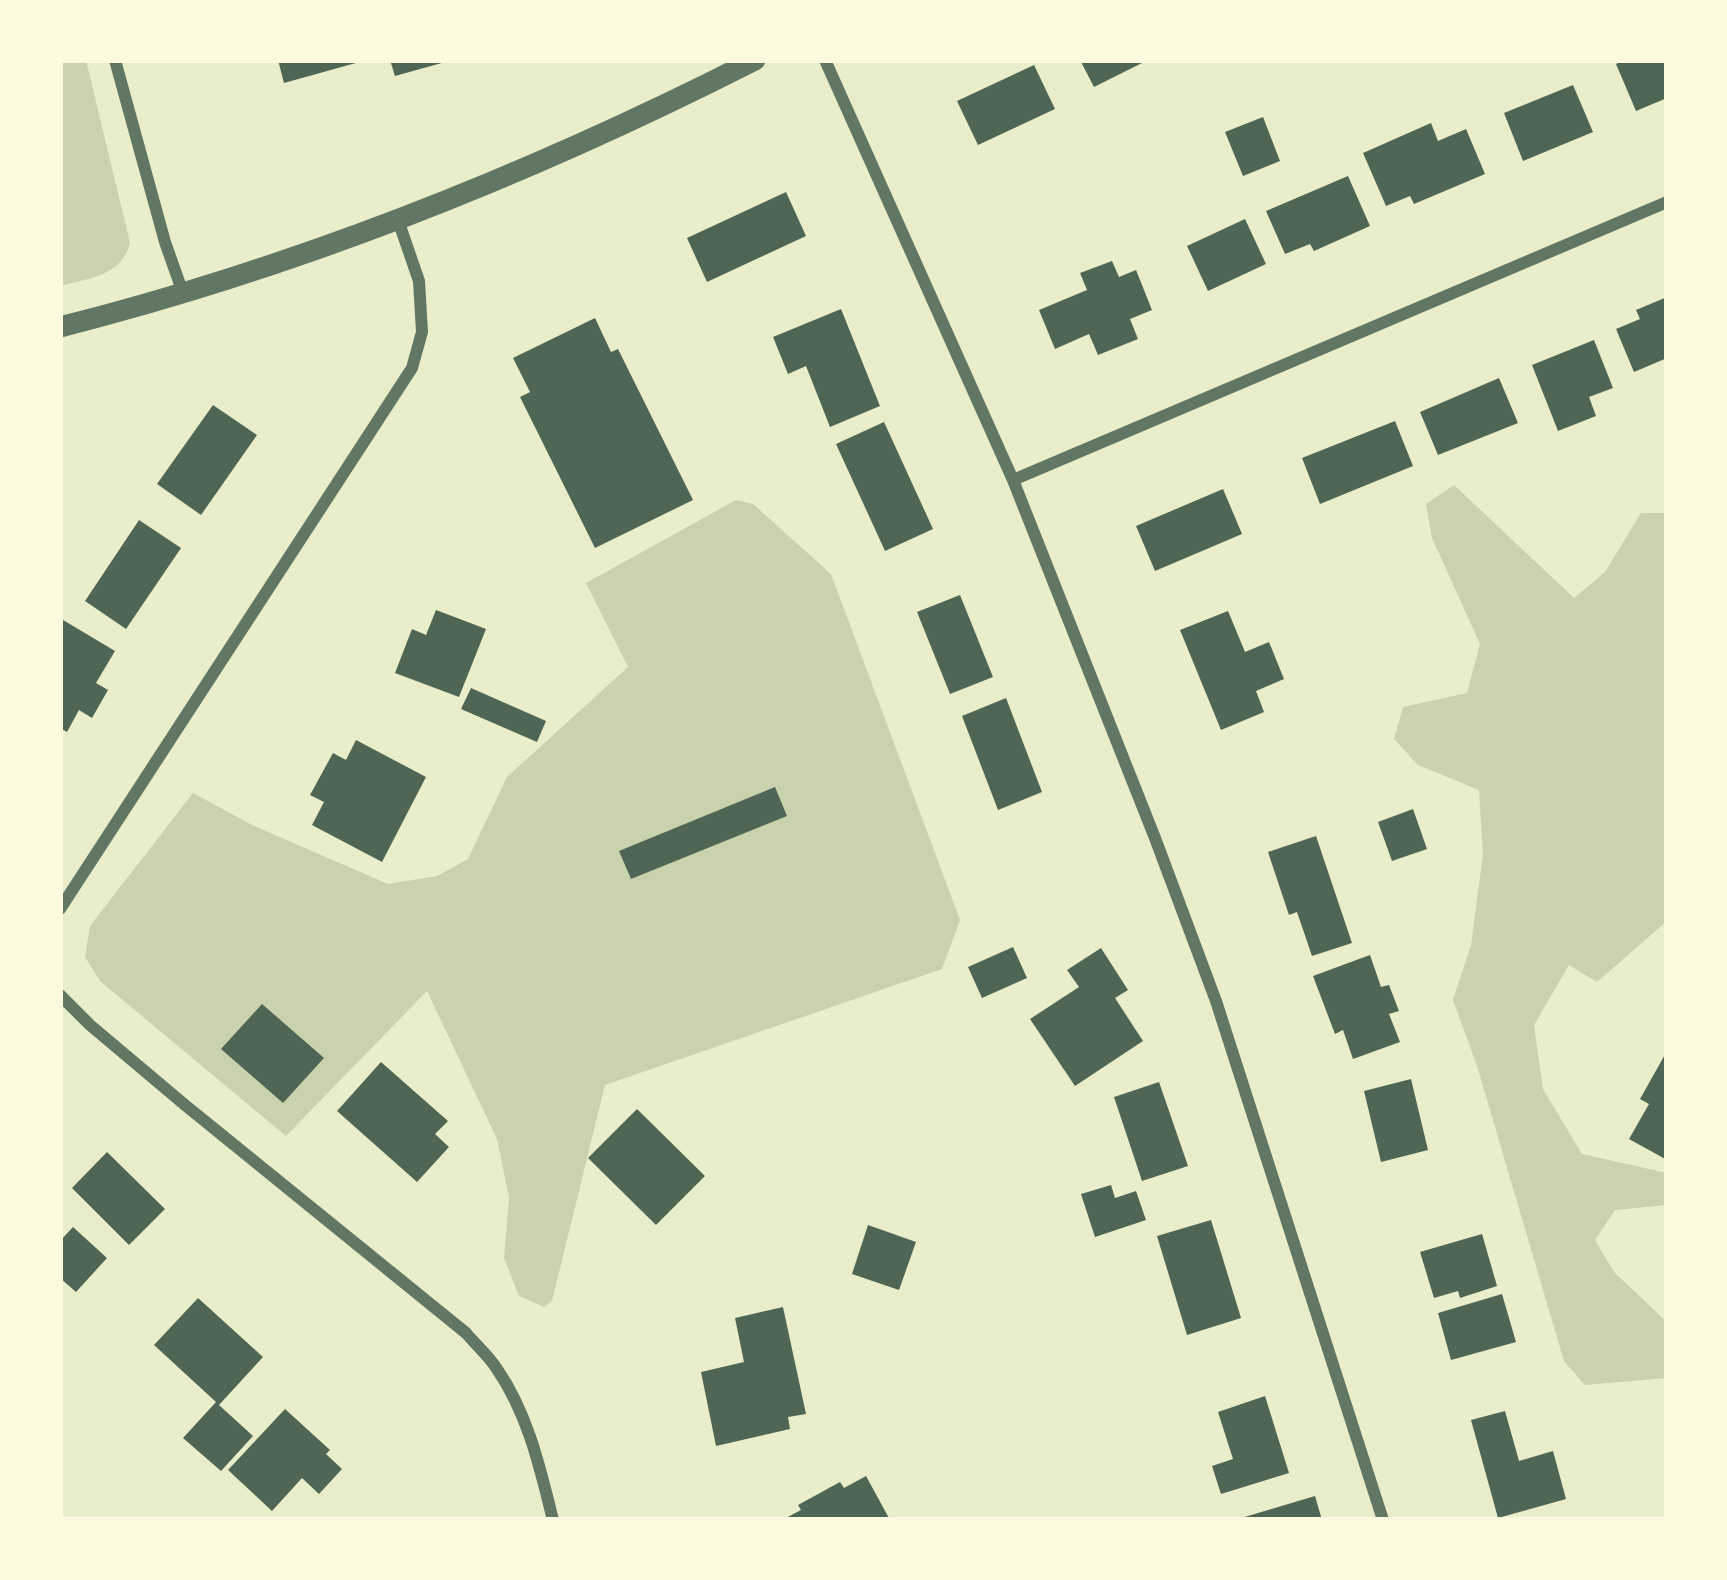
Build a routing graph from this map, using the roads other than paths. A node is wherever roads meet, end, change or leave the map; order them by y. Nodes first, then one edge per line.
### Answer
1 (115, 60) edge
2 (755, 60) edge
3 (825, 60) edge
4 (1667, 202) edge
5 (398, 220) junction
6 (183, 293) junction
7 (60, 327) edge
8 (1013, 480) junction
9 (60, 909) edge
10 (60, 995) edge
11 (553, 1520) edge
12 (1383, 1520) edge

1 - 6 street
2 - 5 street
3 - 8 street
4 - 8 street
5 - 6 street
5 - 9 street
6 - 7 street
8 - 12 street
10 - 11 street

